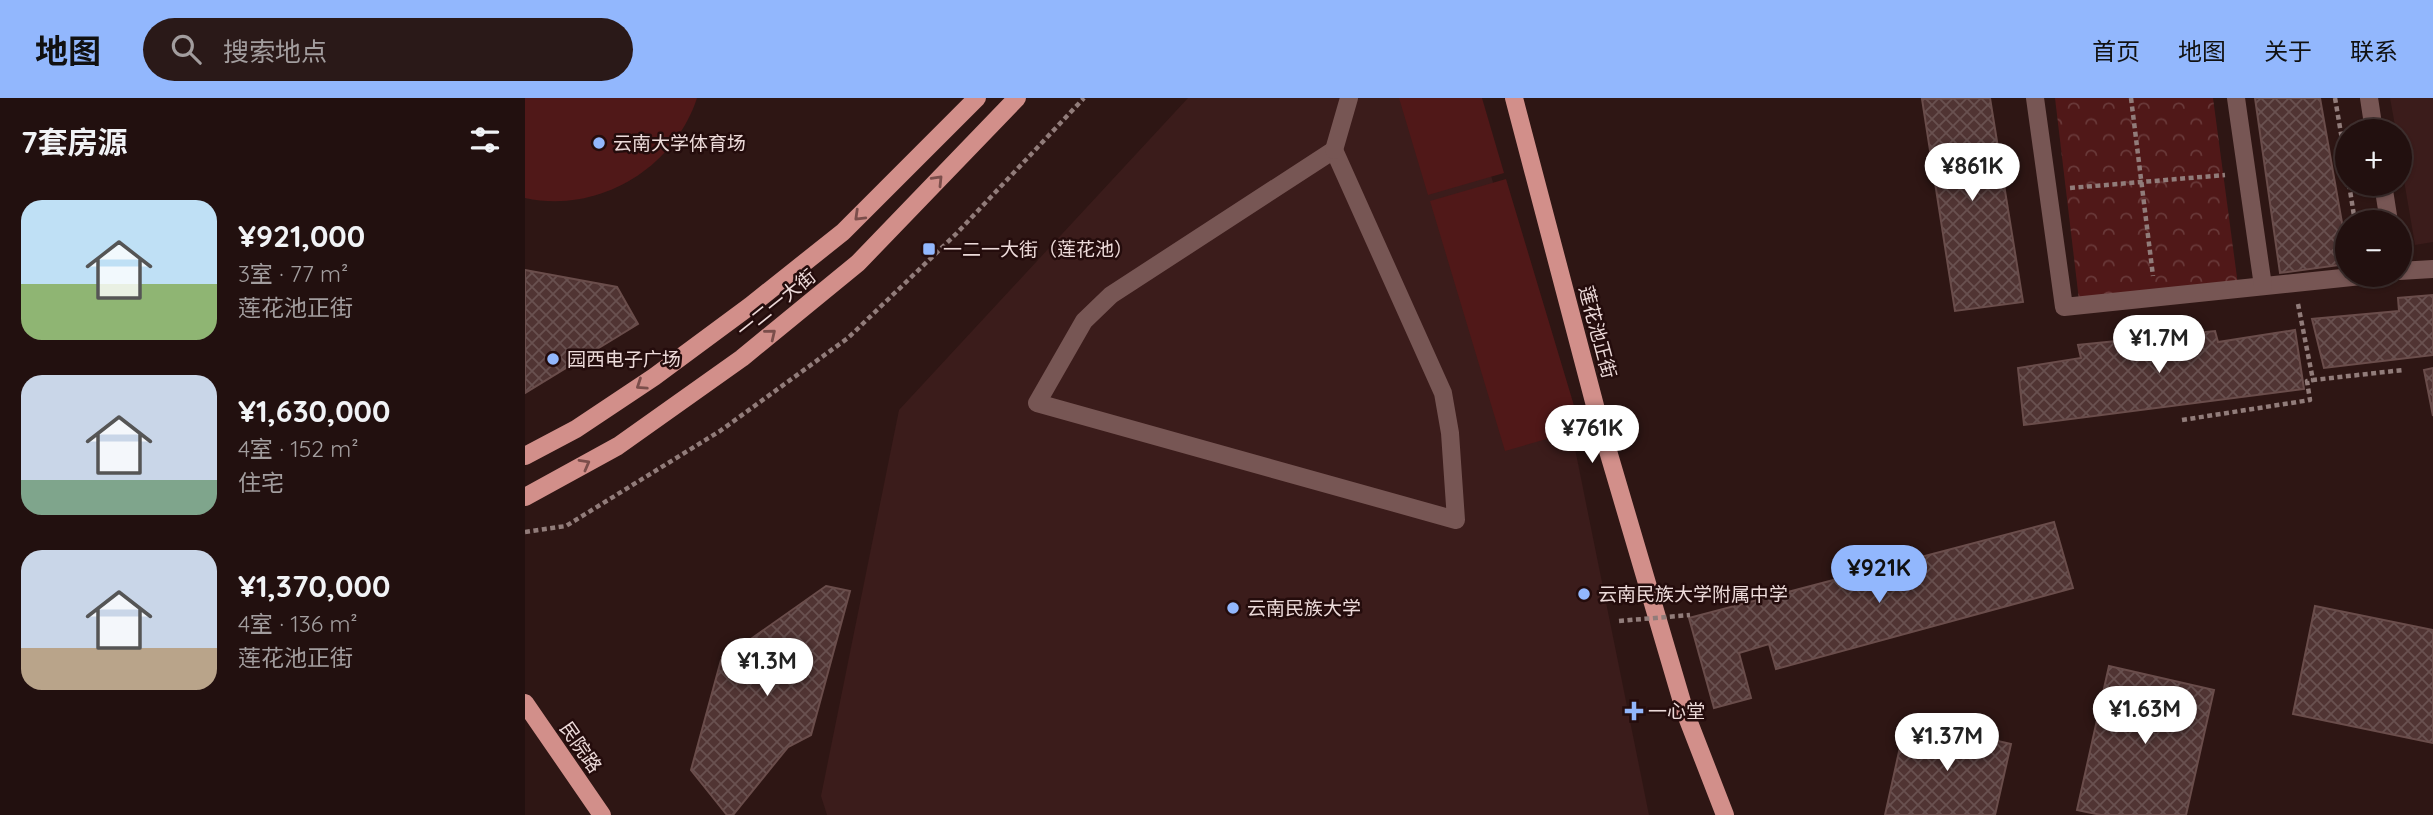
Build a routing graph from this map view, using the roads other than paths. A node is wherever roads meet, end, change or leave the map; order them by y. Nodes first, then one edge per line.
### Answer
1 (977, 98) edge
2 (1017, 98) edge
3 (1349, 98) edge
4 (1514, 98) edge
5 (2035, 98) edge
6 (2236, 98) edge
7 (2369, 98) edge
8 (2372, 119) edge
9 (1334, 150) junction
10 (2433, 269) edge
11 (2412, 270) edge
12 (2335, 279) edge
13 (2263, 286) junction
14 (525, 456) edge
15 (525, 497) edge
16 (525, 703) edge
17 (603, 815) edge
18 (1725, 815) edge

1 -> 14 main road, 一二一大街
15 -> 2 main road, 一二一大街
3 - 9 street
4 - 18 main road, 莲花池正街
5 - 13 street
6 - 13 street
7 - 8 street
9 - 9 street
10 - 11 street
12 - 13 street
16 - 17 main road, 民院路

